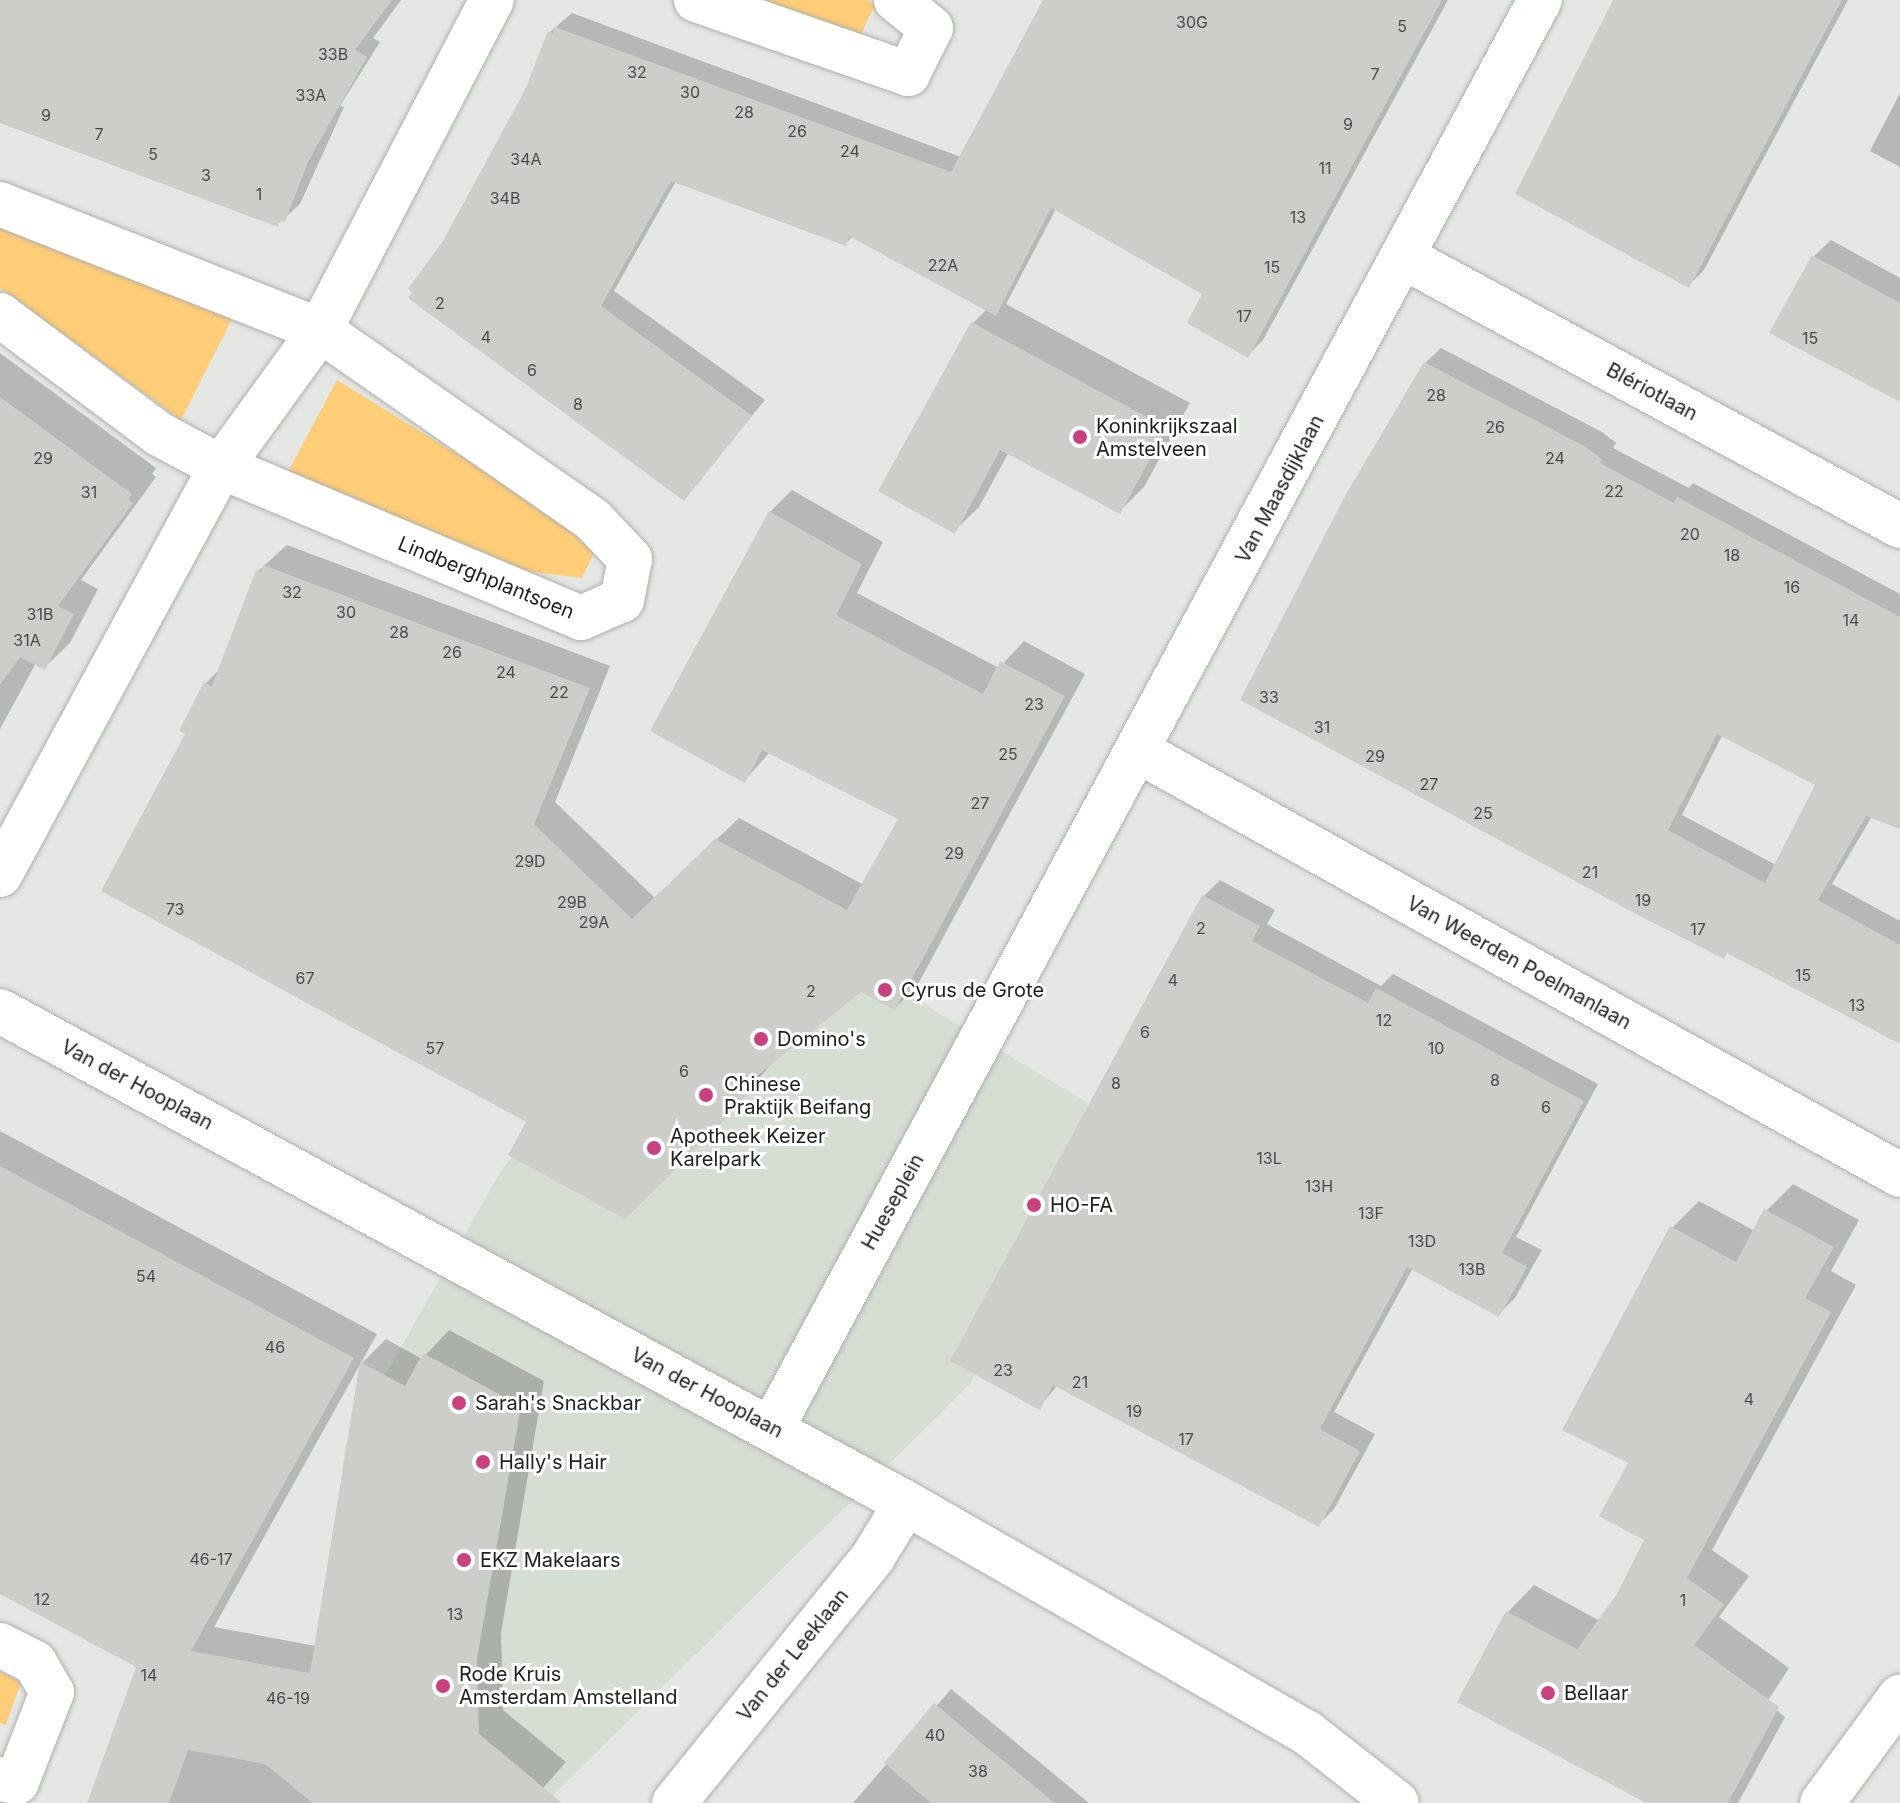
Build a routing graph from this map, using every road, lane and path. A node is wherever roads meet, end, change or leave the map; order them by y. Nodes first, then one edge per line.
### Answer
1 (492, 0) edge
2 (696, 0) edge
3 (896, 0) edge
4 (1540, 0) edge
5 (0, 204) edge
6 (1405, 258) junction
7 (0, 315) edge
8 (320, 330) junction
9 (221, 467) junction
10 (1900, 526) edge
11 (1138, 751) junction
12 (0, 875) edge
13 (1017, 978) joint
14 (0, 1011) edge
15 (1900, 1175) edge
16 (772, 1428) junction
17 (906, 1503) junction
18 (0, 1645) edge
19 (1900, 1697) edge
20 (0, 1779) edge
21 (674, 1803) edge
22 (1397, 1803) edge
23 (1822, 1803) edge

1 - 8 street
2 - 3 street
4 - 6 street, Van Maasdijklaan
5 - 8 street, Lindberghplantsoen
6 - 10 street, Blériotlaan
6 - 11 street, Van Maasdijklaan
7 - 9 street, Lindberghplantsoen
8 - 9 street
8 - 9 street, Lindberghplantsoen
9 - 12 street
11 - 13 street, Van Maasdijklaan
11 - 15 street, Van Weerden Poelmanlaan
13 - 16 street, Hueseplein
14 - 16 street, Van der Hooplaan
16 - 17 street, Van der Hooplaan
17 - 21 street, Van der Leeklaan
17 - 22 street, Van der Hooplaan
18 - 20 street
19 - 23 street

